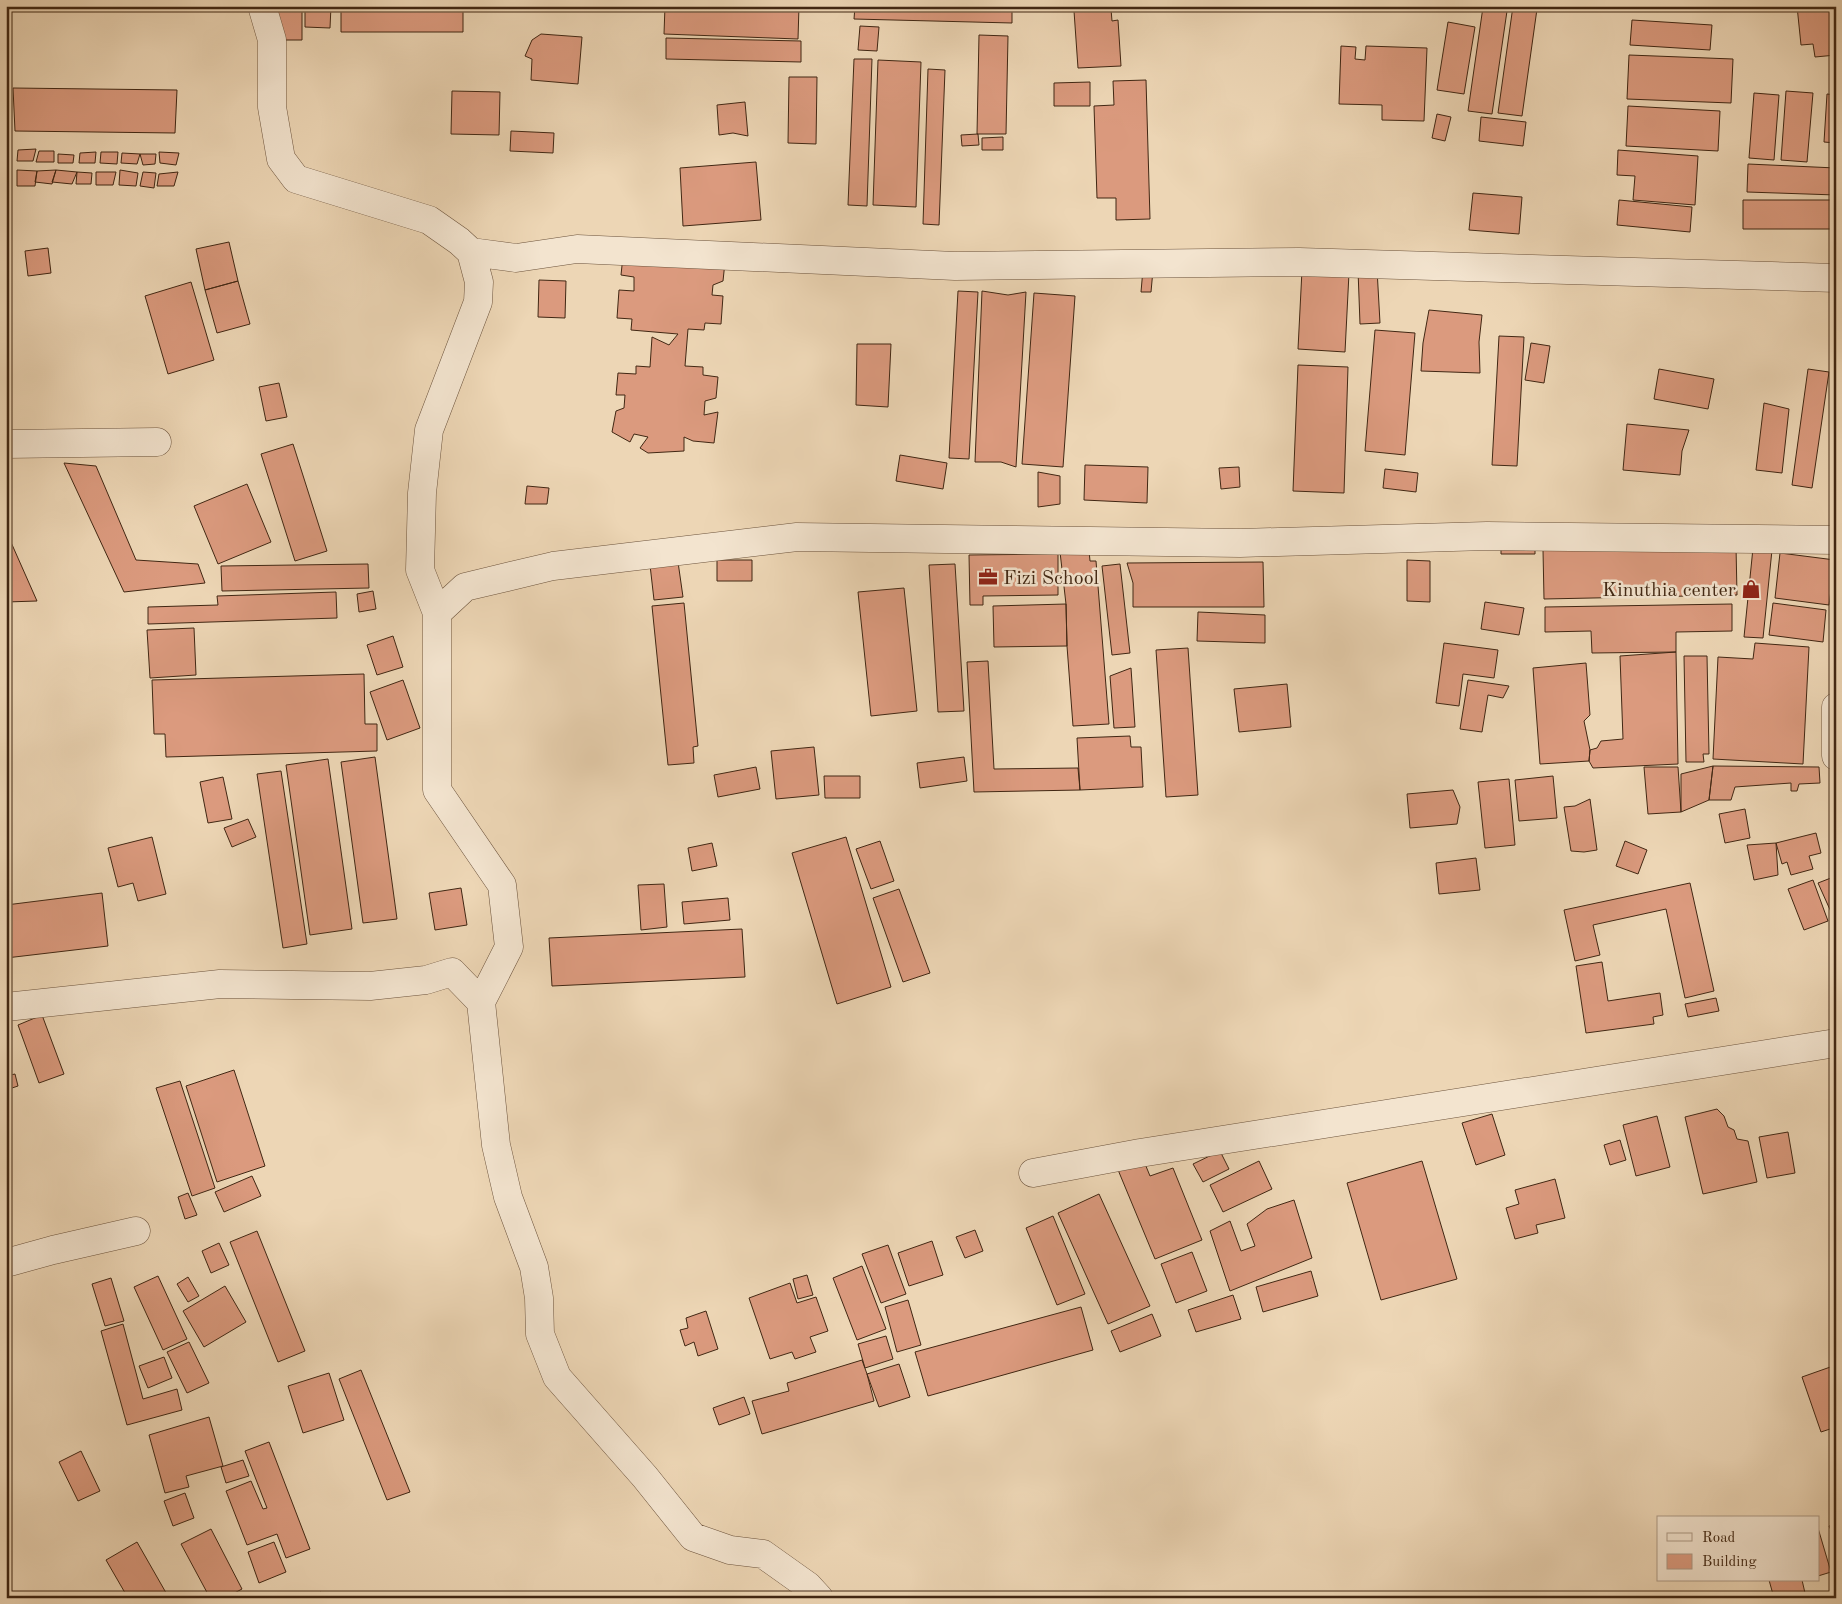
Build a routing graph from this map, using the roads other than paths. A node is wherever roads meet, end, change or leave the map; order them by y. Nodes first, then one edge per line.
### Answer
1 (262, 6) edge
2 (470, 252) junction
3 (1836, 278) edge
4 (157, 442) dead end
5 (6, 444) edge
6 (1836, 540) edge
7 (437, 613) junction
8 (1836, 707) edge
9 (1836, 756) edge
10 (481, 1002) junction
11 (6, 1006) edge
12 (1836, 1043) edge
13 (1033, 1173) dead end
14 (136, 1231) dead end
15 (6, 1263) edge
16 (819, 1598) edge

1 - 2 street
2 - 3 street
2 - 7 street
4 - 5 street
6 - 7 street
7 - 10 street
8 - 9 street
10 - 11 street
10 - 16 street
12 - 13 street
14 - 15 street

